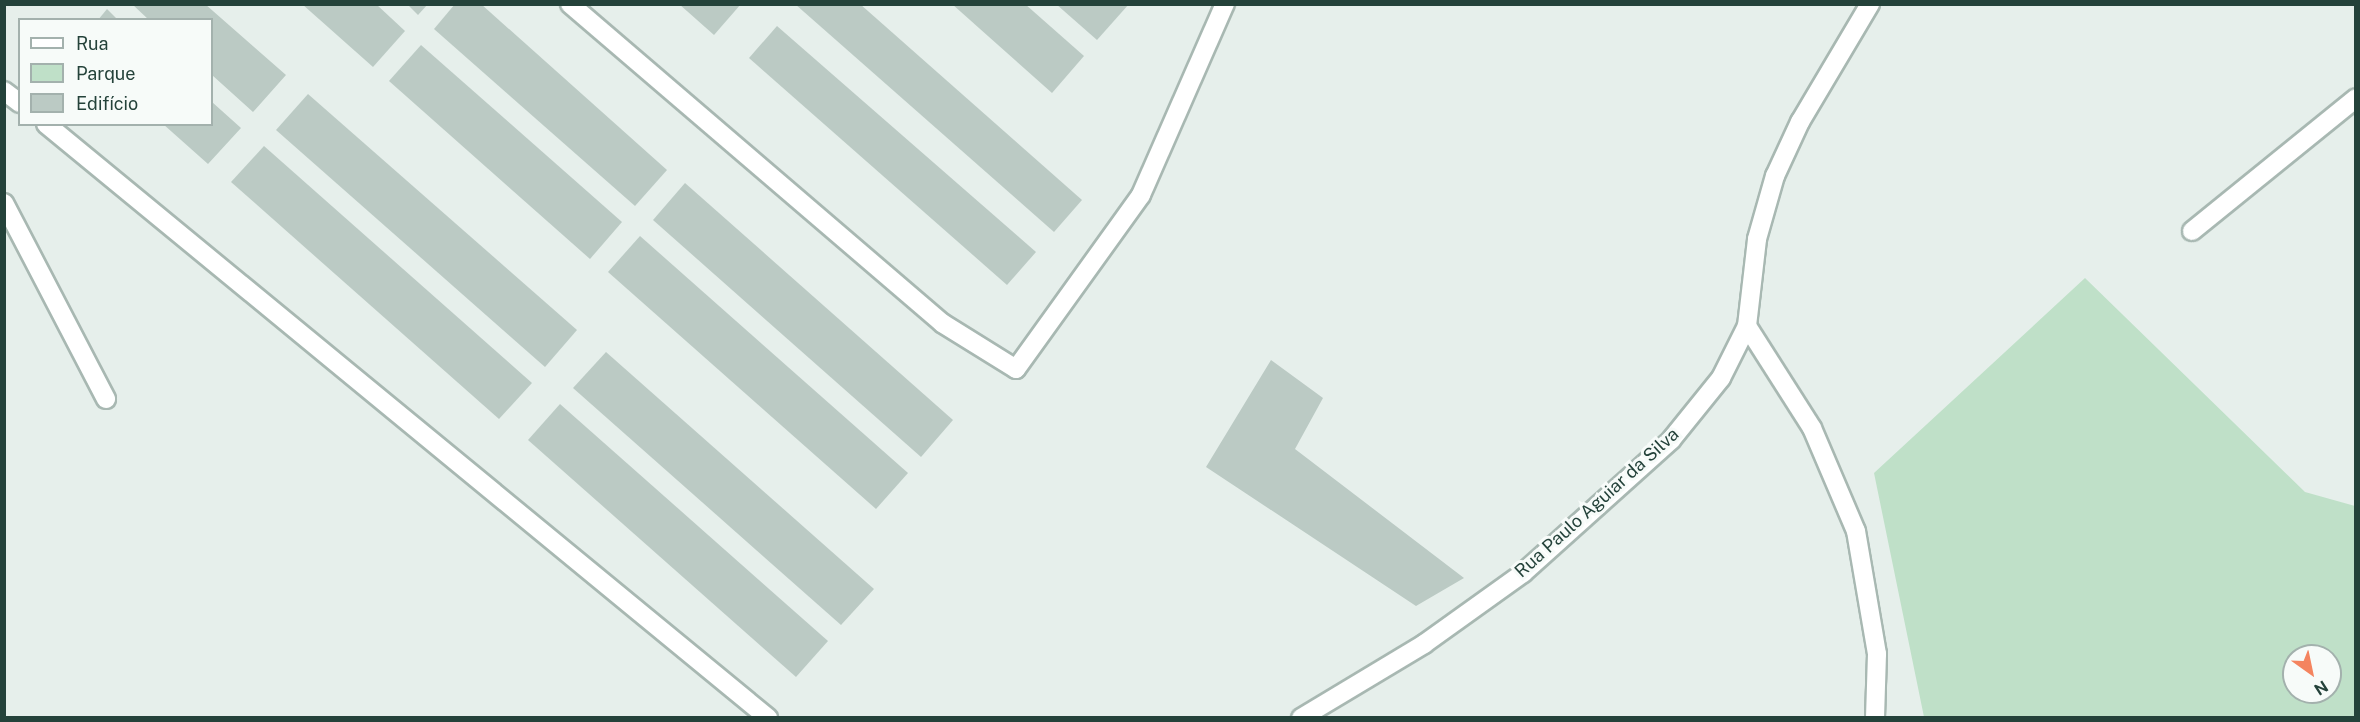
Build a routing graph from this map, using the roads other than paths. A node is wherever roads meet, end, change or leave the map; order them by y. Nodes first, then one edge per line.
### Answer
1 (570, 4) edge
2 (1225, 4) edge
3 (1870, 4) edge
4 (4, 91) edge
5 (2355, 98) edge
6 (18, 102) edge
7 (48, 126) edge
8 (4, 203) edge
9 (2192, 231) dead end
10 (1747, 326) junction
11 (106, 399) dead end
12 (768, 717) edge
13 (1300, 717) edge
14 (1875, 717) edge

1 - 2 street
3 - 10 street, Rua Paulo Aguiar da Silva
4 - 6 street
5 - 9 street
7 - 12 street
8 - 11 street
10 - 13 street, Rua Paulo Aguiar da Silva
10 - 14 street

